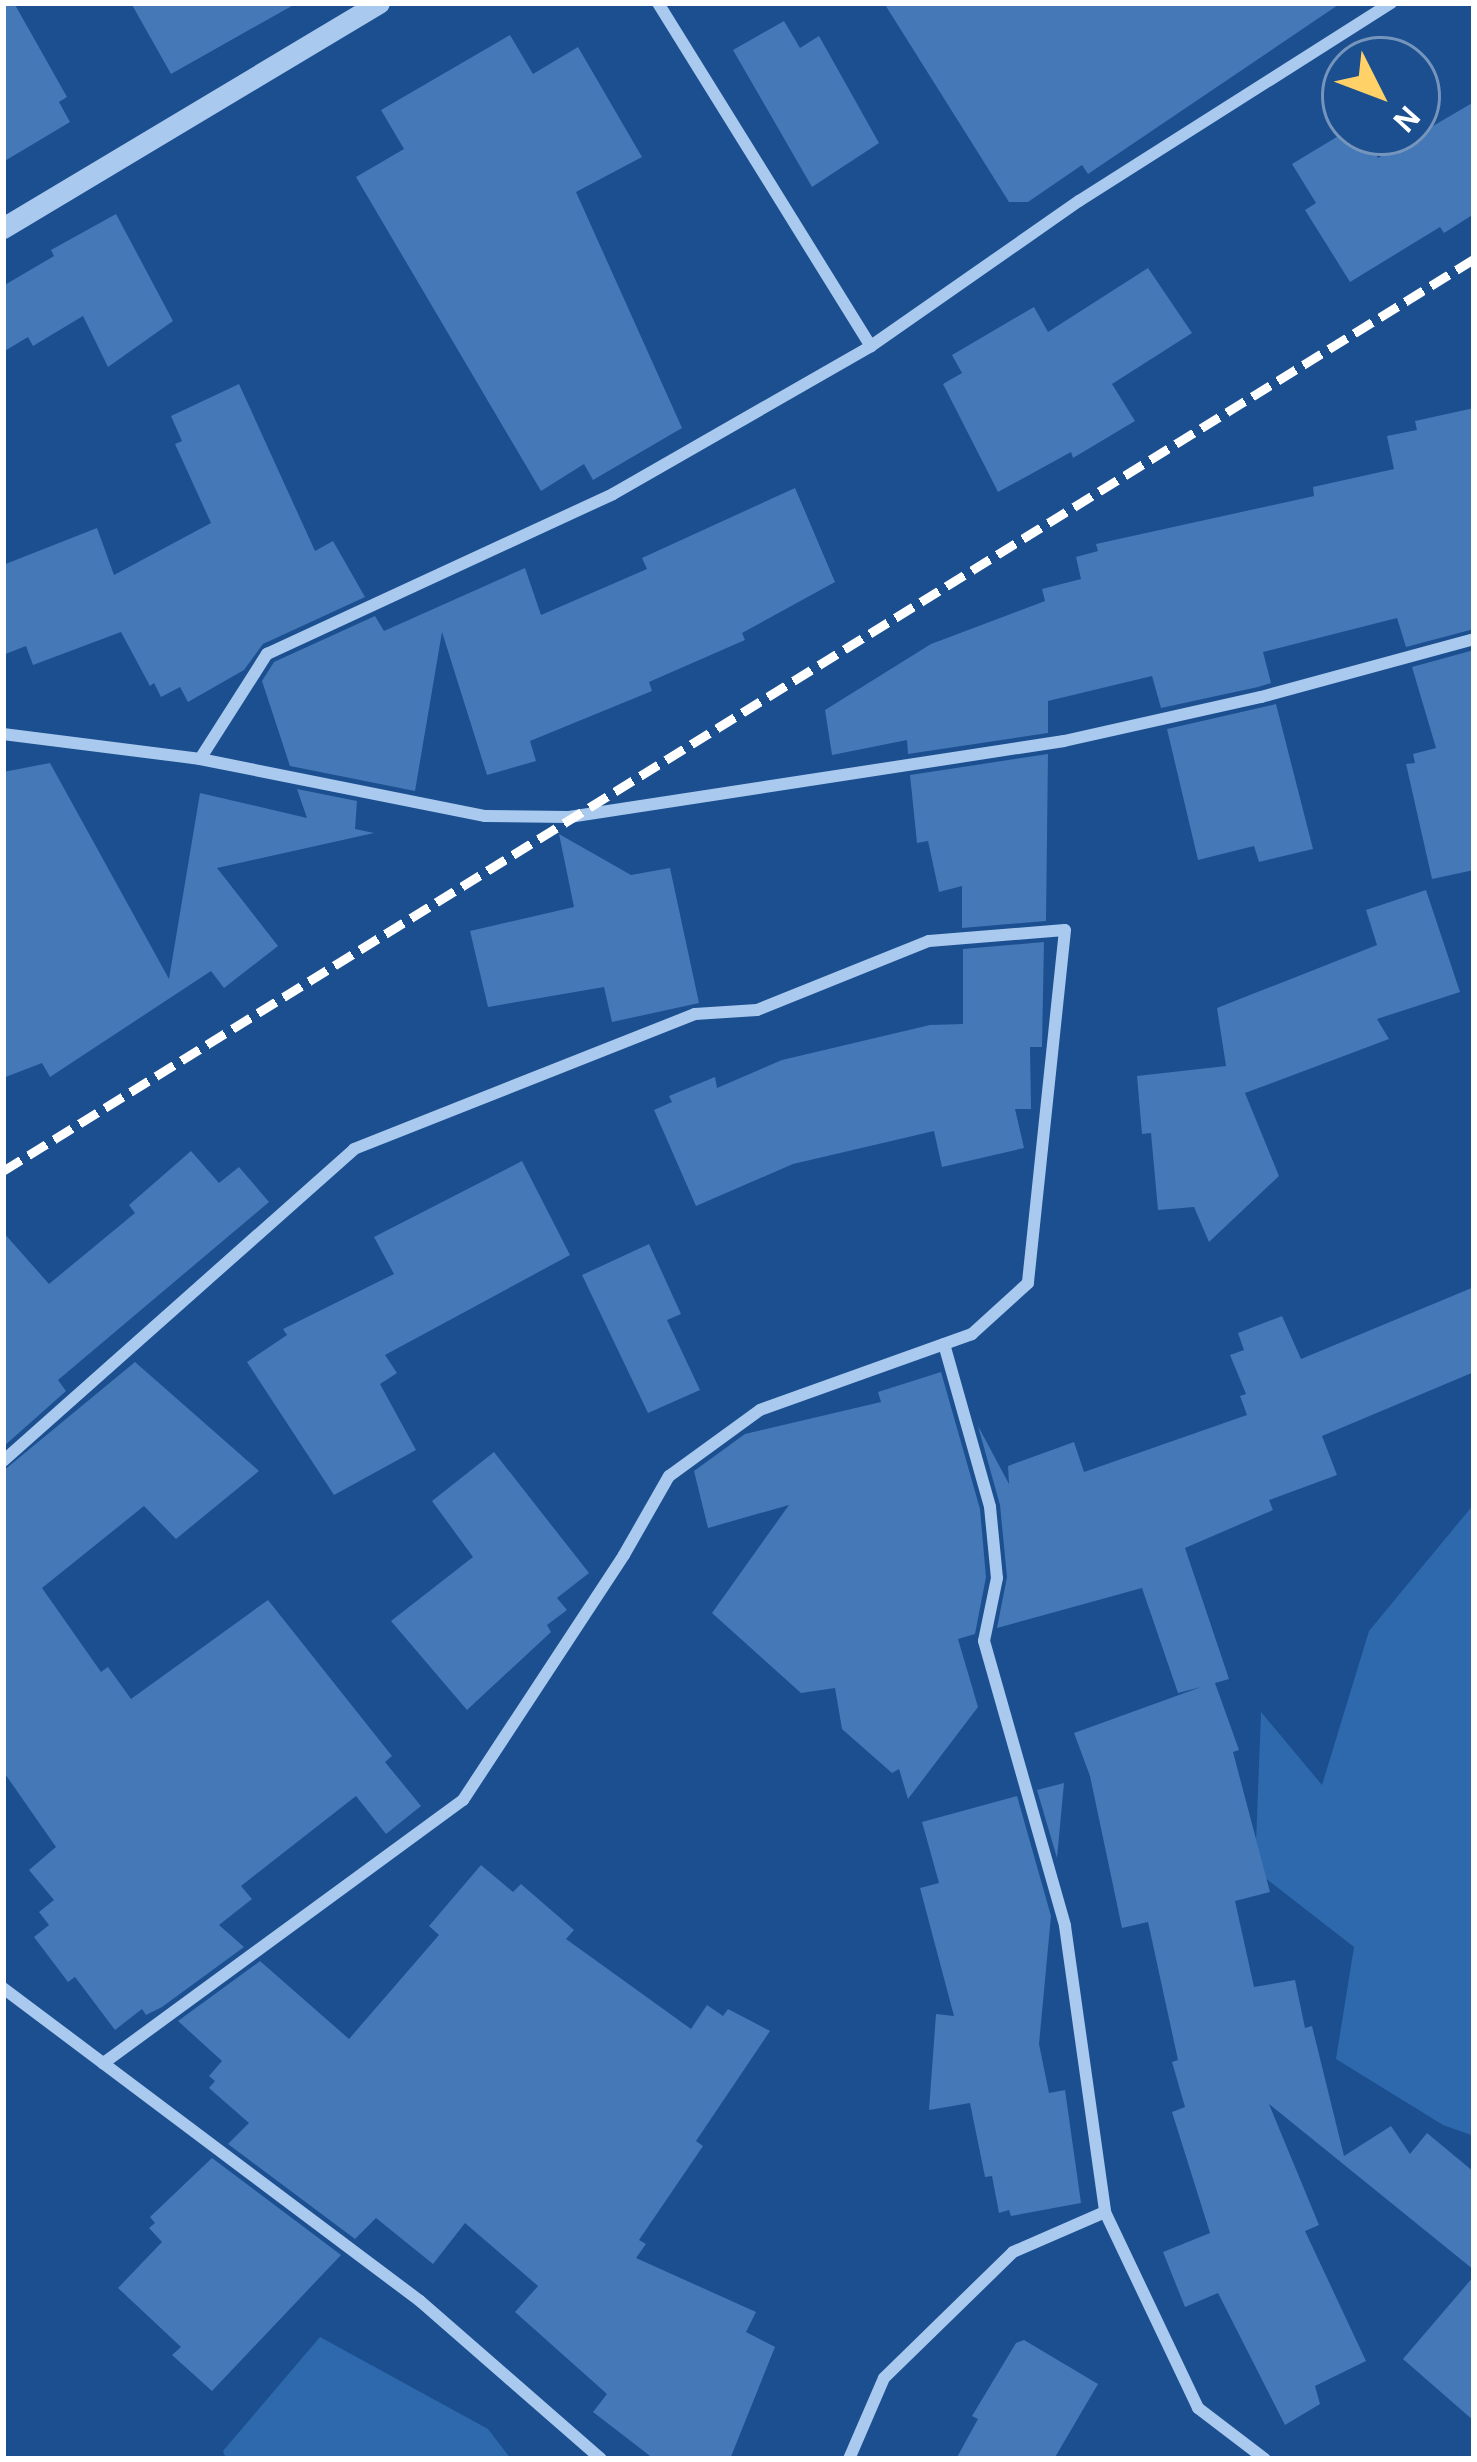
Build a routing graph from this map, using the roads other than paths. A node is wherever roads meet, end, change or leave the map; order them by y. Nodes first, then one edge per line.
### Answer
1 (379, 3) edge
2 (658, 3) edge
3 (1391, 3) edge
4 (3, 228) edge
5 (871, 346) junction
6 (1474, 639) edge
7 (3, 734) edge
8 (200, 759) junction
9 (944, 1344) junction
10 (3, 1461) edge
11 (3, 1988) edge
12 (103, 2063) junction
13 (1105, 2212) junction
14 (601, 2459) edge
15 (849, 2459) edge
16 (1265, 2459) edge

1 - 4 street
2 - 5 street
3 - 5 street
5 - 8 street
6 - 8 street
7 - 8 street
9 - 10 street
9 - 12 street
9 - 13 street
11 - 12 street
12 - 14 street
13 - 15 street
13 - 16 street

